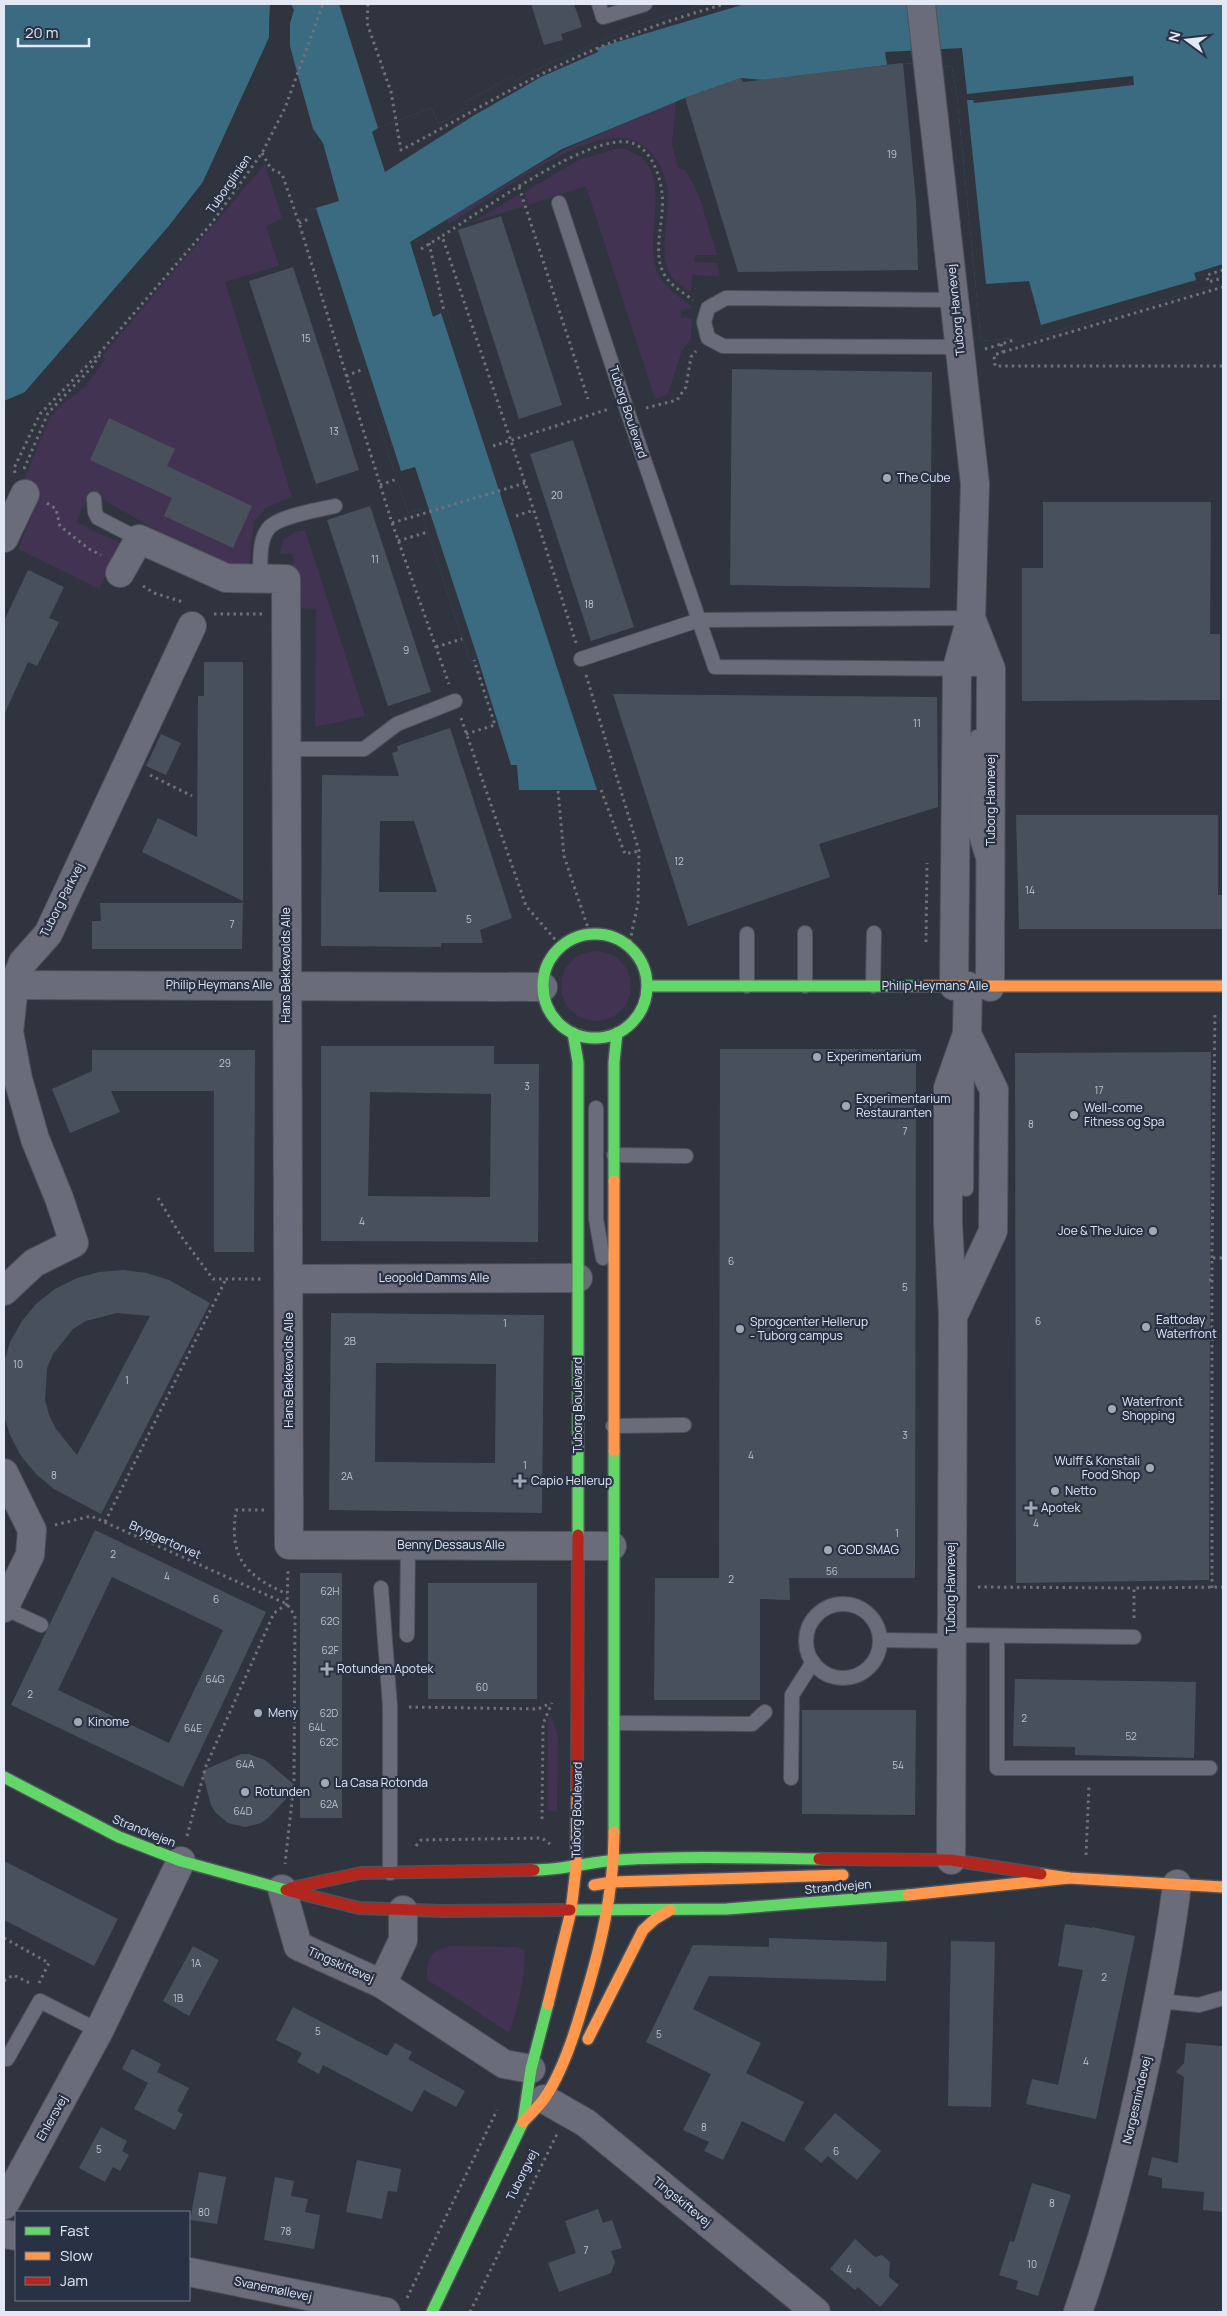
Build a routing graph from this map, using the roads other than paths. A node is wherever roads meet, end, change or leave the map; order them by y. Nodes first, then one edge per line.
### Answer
1 (599, 4) edge
2 (645, 4) edge
3 (921, 4) edge
4 (560, 203) dead end
5 (955, 300) junction
6 (960, 347) junction
7 (25, 494) road end
8 (94, 499) dead end
9 (335, 506) dead end
10 (4, 538) edge
11 (139, 539) junction
12 (120, 572) dead end
13 (260, 579) junction
14 (971, 618) junction
15 (699, 620) junction
16 (192, 626) dead end
17 (581, 659) road end
18 (957, 668) junction
19 (991, 669) junction
20 (455, 701) road end
21 (976, 737) dead end
22 (285, 750) junction
23 (976, 835) junction
24 (954, 885) junction
25 (990, 885) junction
26 (805, 933) dead end
27 (874, 933) dead end
28 (747, 934) dead end
29 (14, 985) junction
30 (286, 986) junction
31 (648, 986) junction
32 (747, 986) junction
33 (805, 986) junction
34 (873, 986) junction
35 (970, 986) junction
36 (1219, 986) edge
37 (543, 987) junction
38 (573, 1033) junction
39 (617, 1033) junction
40 (967, 1034) junction
41 (596, 1108) dead end
42 (614, 1155) junction
43 (686, 1156) dead end
44 (966, 1189) dead end
45 (596, 1219) junction
46 (578, 1278) junction
47 (279, 1279) junction
48 (4, 1291) edge
49 (613, 1310) junction
50 (953, 1315) junction
51 (684, 1425) dead end
52 (613, 1426) junction
53 (4, 1473) edge
54 (289, 1545) joint
55 (408, 1545) junction
56 (578, 1546) junction
57 (612, 1546) junction
58 (381, 1588) dead end
59 (4, 1608) edge
60 (42, 1625) dead end
61 (407, 1635) dead end
62 (997, 1636) junction
63 (951, 1638) junction
64 (1134, 1638) road end
65 (880, 1640) junction
66 (814, 1662) junction
67 (765, 1712) dead end
68 (614, 1722) junction
69 (1210, 1768) dead end
70 (4, 1777) edge
71 (791, 1778) dead end
72 (614, 1860) junction
73 (951, 1860) junction
74 (181, 1861) junction
75 (576, 1868) junction
76 (874, 1871) dead end
77 (390, 1873) junction
78 (855, 1874) dead end
79 (1070, 1878) junction
80 (612, 1882) junction
81 (1177, 1884) junction
82 (1223, 1887) edge
83 (282, 1889) junction
84 (403, 1910) junction
85 (571, 1910) junction
86 (670, 1910) junction
87 (608, 1911) junction
88 (382, 1984) junction
89 (1223, 1998) edge
90 (1159, 2001) junction
91 (99, 2031) junction
92 (7, 2059) dead end
93 (531, 2069) junction
94 (544, 2099) junction
95 (524, 2122) junction
96 (4, 2205) edge
97 (190, 2272) edge
98 (386, 2312) edge
99 (432, 2312) edge
100 (816, 2312) edge
101 (1078, 2312) edge

1 - 2 lane
3 - 5 street, Tuborg Havnevej
4 - 15 lane, Tuborg Boulevard
5 - 6 street, Tuborg Havnevej
5 - 6 lane
6 - 14 street, Tuborg Havnevej
7 - 10 street
8 - 11 lane
9 - 13 lane
11 - 12 street
11 - 13 street, Hans Bekkevolds Alle
13 - 22 street, Hans Bekkevolds Alle
14 - 15 lane
14 - 18 street, Tuborg Havnevej
14 - 19 street, Tuborg Havnevej
15 - 17 lane
15 - 18 lane, Tuborg Boulevard
16 - 29 street, Tuborg Parkvej
18 - 19 lane, Tuborg Boulevard
18 - 24 street, Tuborg Havnevej
19 - 25 street, Tuborg Havnevej
20 - 22 lane
21 - 23 lane
22 - 30 street, Hans Bekkevolds Alle
23 - 24 lane
23 - 25 lane
24 - 35 street, Tuborg Havnevej
25 - 35 street, Tuborg Havnevej
26 - 33 lane
27 - 34 lane
28 - 32 lane
29 - 30 street, Philip Heymans Alle
29 - 48 street, Tuborg Parkvej
30 - 37 street, Philip Heymans Alle
30 - 47 street, Hans Bekkevolds Alle
31 - 32 street, Philip Heymans Alle
31 - 37 street
31 - 39 street
32 - 33 street, Philip Heymans Alle
33 - 34 street, Philip Heymans Alle
34 - 35 street, Philip Heymans Alle
35 - 36 street, Philip Heymans Alle
35 - 40 street, Tuborg Havnevej
37 - 38 street
38 - 39 street
38 - 46 street, Tuborg Boulevard
39 - 42 street
40 - 44 lane
40 - 50 street, Tuborg Havnevej
40 - 50 street, Tuborg Havnevej
41 - 45 lane
42 - 43 lane
42 - 49 street
45 - 46 lane
45 - 49 lane
46 - 47 street, Leopold Damms Alle
46 - 56 street, Tuborg Boulevard
47 - 54 street, Hans Bekkevolds Alle
49 - 52 street
50 - 63 street, Tuborg Havnevej
51 - 52 lane
52 - 57 street
53 - 59 street
54 - 55 street, Benny Dessaus Alle
55 - 56 street, Benny Dessaus Alle
55 - 61 lane
56 - 57 street, Benny Dessaus Alle
56 - 75 street, Tuborg Boulevard
57 - 68 street
58 - 77 lane
59 - 60 lane
62 - 63 lane
62 - 64 lane
62 - 69 lane
63 - 65 lane
63 - 73 street, Tuborg Havnevej
65 - 66 lane
65 - 66 lane
66 - 71 lane
67 - 68 lane
68 - 72 street
70 - 74 street, Strandvejen
72 - 73 street, Strandvejen
72 - 75 street, Strandvejen
72 - 80 street, Tuborgvej
73 - 76 street
73 - 79 street, Strandvejen
74 - 83 street, Strandvejen
74 - 91 street, Ehlersvej
75 - 77 street, Strandvejen
75 - 85 street, Tuborg Boulevard
77 - 83 street, Strandvejen
78 - 80 street
79 - 81 street, Strandvejen
79 - 86 street, Strandvejen
80 - 85 street
80 - 87 street, Tuborgvej
81 - 82 street, Strandvejen
81 - 90 street, Norgesmindevej
83 - 84 street, Strandvejen
83 - 88 street, Tingskiftevej
84 - 85 street, Strandvejen
84 - 88 street, Tingskiftevej
85 - 87 street, Strandvejen
85 - 93 street, Tuborgvej
86 - 87 street, Strandvejen
86 - 94 street
87 - 94 street, Tuborgvej
88 - 93 street, Tingskiftevej
89 - 90 lane
90 - 101 street, Norgesmindevej
91 - 92 lane
91 - 96 street, Ehlersvej
93 - 95 street, Tuborgvej
94 - 95 street, Tuborgvej
94 - 100 street, Tingskiftevej
95 - 99 street, Tuborgvej
97 - 98 street, Svanemøllevej

